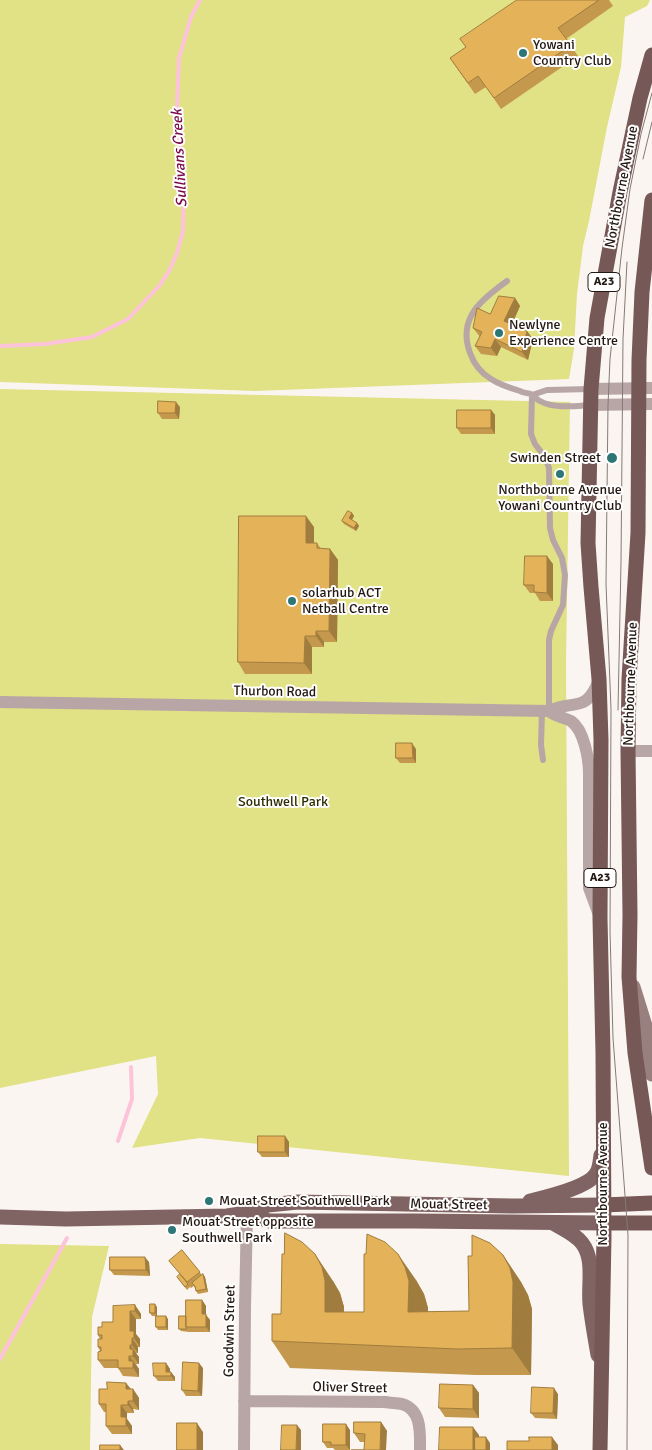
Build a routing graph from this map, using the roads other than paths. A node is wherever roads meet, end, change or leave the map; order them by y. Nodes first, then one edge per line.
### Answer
1 (652, 56) edge
2 (652, 200) edge
3 (507, 281) dead end
4 (646, 388) edge
5 (591, 389) junction
6 (532, 395) junction
7 (646, 404) edge
8 (591, 405) junction
9 (599, 679) junction
10 (0, 702) edge
11 (545, 711) junction
12 (582, 738) joint
13 (628, 751) junction
14 (652, 751) edge
15 (543, 760) dead end
16 (600, 918) junction
17 (629, 977) junction
18 (652, 1074) edge
19 (603, 1148) junction
20 (652, 1168) edge
21 (652, 1203) edge
22 (603, 1205) junction
23 (512, 1206) junction
24 (247, 1213) junction
25 (0, 1217) edge
26 (551, 1222) junction
27 (604, 1223) junction
28 (652, 1223) edge
29 (602, 1382) junction
30 (244, 1401) junction
31 (244, 1450) edge
32 (420, 1450) edge
33 (600, 1450) edge

1 - 5 highway, Northbourne Avenue / A23
2 - 4 highway, Northbourne Avenue / A23
3 - 6 lane
4 - 5 street
4 - 7 highway, Northbourne Avenue / A23
5 - 6 lane
5 - 8 highway, Northbourne Avenue / A23
6 - 8 lane
6 - 11 lane
7 - 8 street
7 - 13 highway, Northbourne Avenue / A23
8 - 9 highway, Northbourne Avenue / A23
9 - 11 street, Thurbon Road
9 - 16 highway, Northbourne Avenue / A23
10 - 11 street, Thurbon Road
11 - 12 street, Thurbon Road
11 - 15 lane
12 - 16 street, Northbourne Avenue
13 - 14 street
13 - 17 highway, Northbourne Avenue / A23
16 - 19 highway, Northbourne Avenue / A23
17 - 18 main road
17 - 20 highway, Northbourne Avenue / A23
19 - 22 highway, Northbourne Avenue / A23
19 - 23 main road
21 - 22 highway, Mouat Street
22 - 23 main road, Mouat Street
22 - 27 highway, Northbourne Avenue / A23
23 - 24 main road, Mouat Street
24 - 25 main road, Mouat Street
24 - 26 main road, Mouat Street
24 - 30 street, Goodwin Street
26 - 27 main road, Mouat Street
26 - 29 main road
27 - 28 highway, Mouat Street
27 - 29 highway, Northbourne Avenue / A23
29 - 33 highway, Northbourne Avenue / A23
30 - 31 street, Goodwin Street
30 - 32 street, Oliver Street

